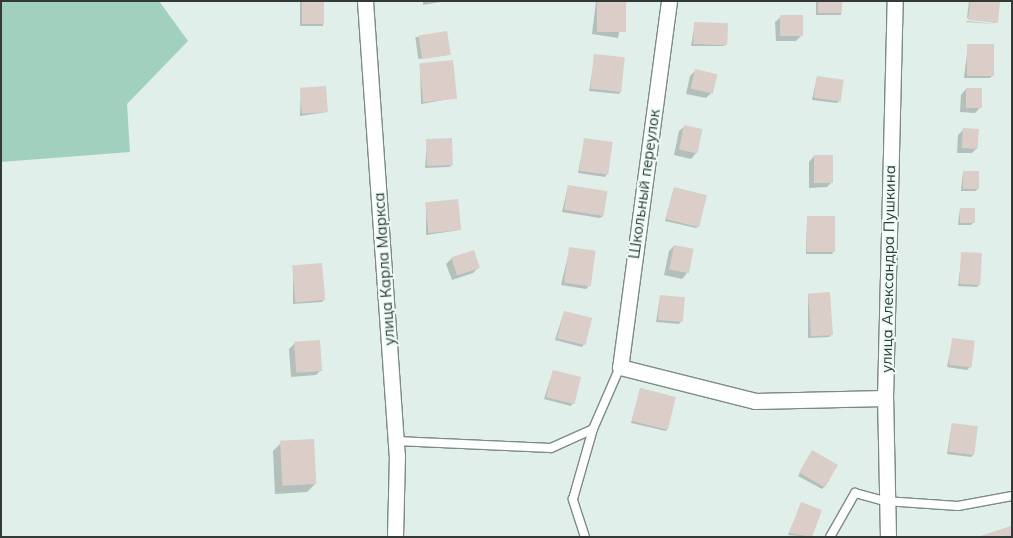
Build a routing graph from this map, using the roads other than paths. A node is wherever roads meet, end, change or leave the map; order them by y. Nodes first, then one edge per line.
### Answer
1 (365, 1) edge
2 (669, 1) edge
3 (895, 1) edge
4 (620, 367) junction
5 (885, 398) junction
6 (592, 429) junction
7 (396, 441) junction
8 (1012, 496) edge
9 (885, 501) junction
10 (395, 537) edge
11 (585, 537) edge
12 (830, 537) edge
13 (888, 537) edge

1 - 7 street, улица Карла Маркса
2 - 4 street, Школьный переулок
3 - 5 street, улица Александра Пушкина
4 - 5 street
4 - 6 lane
5 - 9 street, улица Александра Пушкина
6 - 7 lane
6 - 11 lane
7 - 10 street, улица Карла Маркса
8 - 9 lane
9 - 12 lane
9 - 13 street, улица Александра Пушкина

